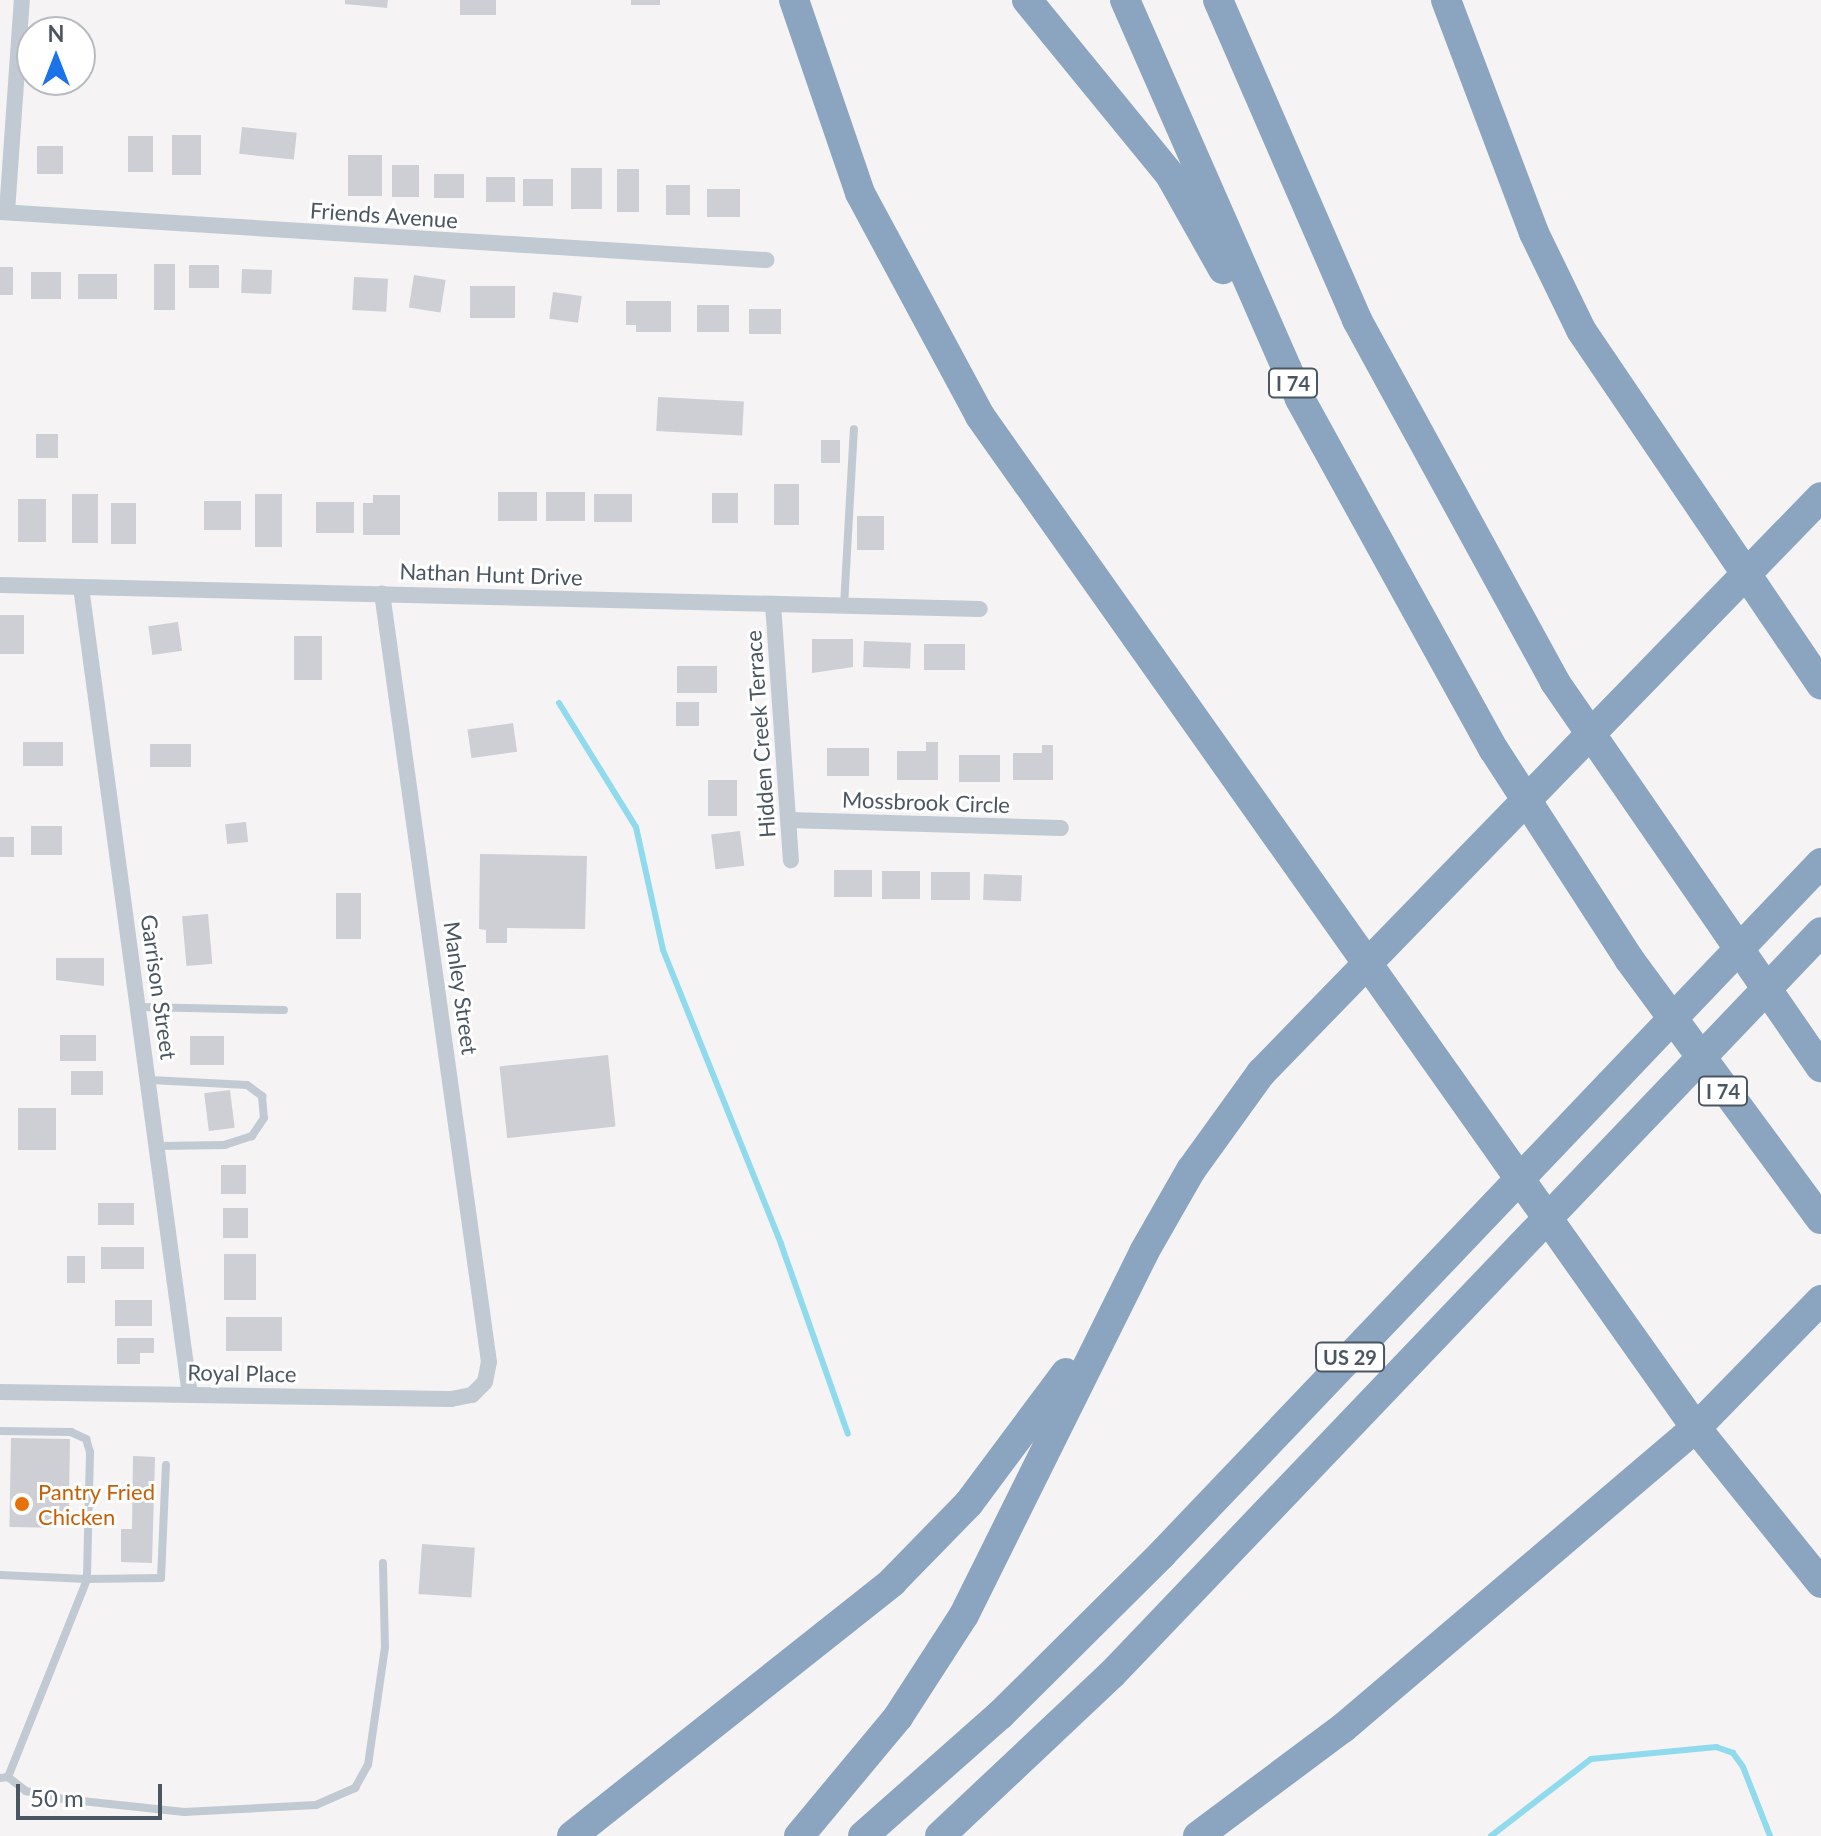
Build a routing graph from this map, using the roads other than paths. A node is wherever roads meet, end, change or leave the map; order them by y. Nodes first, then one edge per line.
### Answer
1 (22, 0) edge
2 (794, 0) edge
3 (1027, 0) edge
4 (1125, 0) edge
5 (1218, 0) edge
6 (1235, 0) edge
7 (1446, 0) edge
8 (1254, 86) junction
9 (4, 212) edge
10 (766, 260) dead end
11 (1300, 399) junction
12 (854, 429) dead end
13 (1821, 497) edge
14 (1747, 577) junction
15 (0, 585) edge
16 (81, 587) junction
17 (382, 593) junction
18 (773, 604) junction
19 (844, 606) junction
20 (980, 609) dead end
21 (1821, 684) edge
22 (789, 820) junction
23 (1061, 828) dead end
24 (791, 860) dead end
25 (1821, 863) edge
26 (1821, 932) edge
27 (1368, 962) junction
28 (140, 1007) junction
29 (284, 1010) dead end
30 (1821, 1067) edge
31 (150, 1080) junction
32 (158, 1146) junction
33 (1821, 1219) edge
34 (1130, 1278) junction
35 (1821, 1300) edge
36 (479, 1388) joint
37 (0, 1392) edge
38 (190, 1395) junction
39 (1696, 1428) junction
40 (0, 1431) edge
41 (166, 1465) dead end
42 (383, 1563) dead end
43 (0, 1575) edge
44 (87, 1579) junction
45 (1821, 1583) edge
46 (4, 1777) edge
47 (572, 1836) edge
48 (799, 1836) edge
49 (863, 1836) edge
50 (940, 1836) edge
51 (1198, 1836) edge

1 - 9 street
2 - 27 highway
3 - 11 highway
4 - 11 highway, I 74
5 - 8 highway
6 - 8 highway
7 - 14 highway
8 - 30 highway
9 - 10 street, Friends Avenue
11 - 33 highway, I 74
12 - 19 lane
13 - 14 highway
14 - 21 highway
14 - 27 highway
15 - 16 street, Nathan Hunt Drive
16 - 17 street, Nathan Hunt Drive
16 - 28 street, Garrison Street
17 - 18 street, Nathan Hunt Drive
17 - 36 street, Manley Street
18 - 19 street, Nathan Hunt Drive
18 - 22 street, Hidden Creek Terrace
19 - 20 street, Nathan Hunt Drive
22 - 23 street, Mossbrook Circle
22 - 24 street, Hidden Creek Terrace
25 - 49 highway, US 29
26 - 50 highway, US 29
27 - 34 highway
27 - 39 highway
28 - 29 lane
28 - 31 street, Garrison Street
31 - 32 street, Garrison Street
31 - 32 lane
32 - 38 street, Garrison Street
34 - 47 highway
34 - 48 highway
35 - 39 highway
36 - 38 street, Royal Place
37 - 38 street, Royal Place
39 - 45 highway
39 - 51 highway
40 - 44 lane
41 - 44 lane
42 - 46 lane
43 - 44 lane
44 - 46 lane

